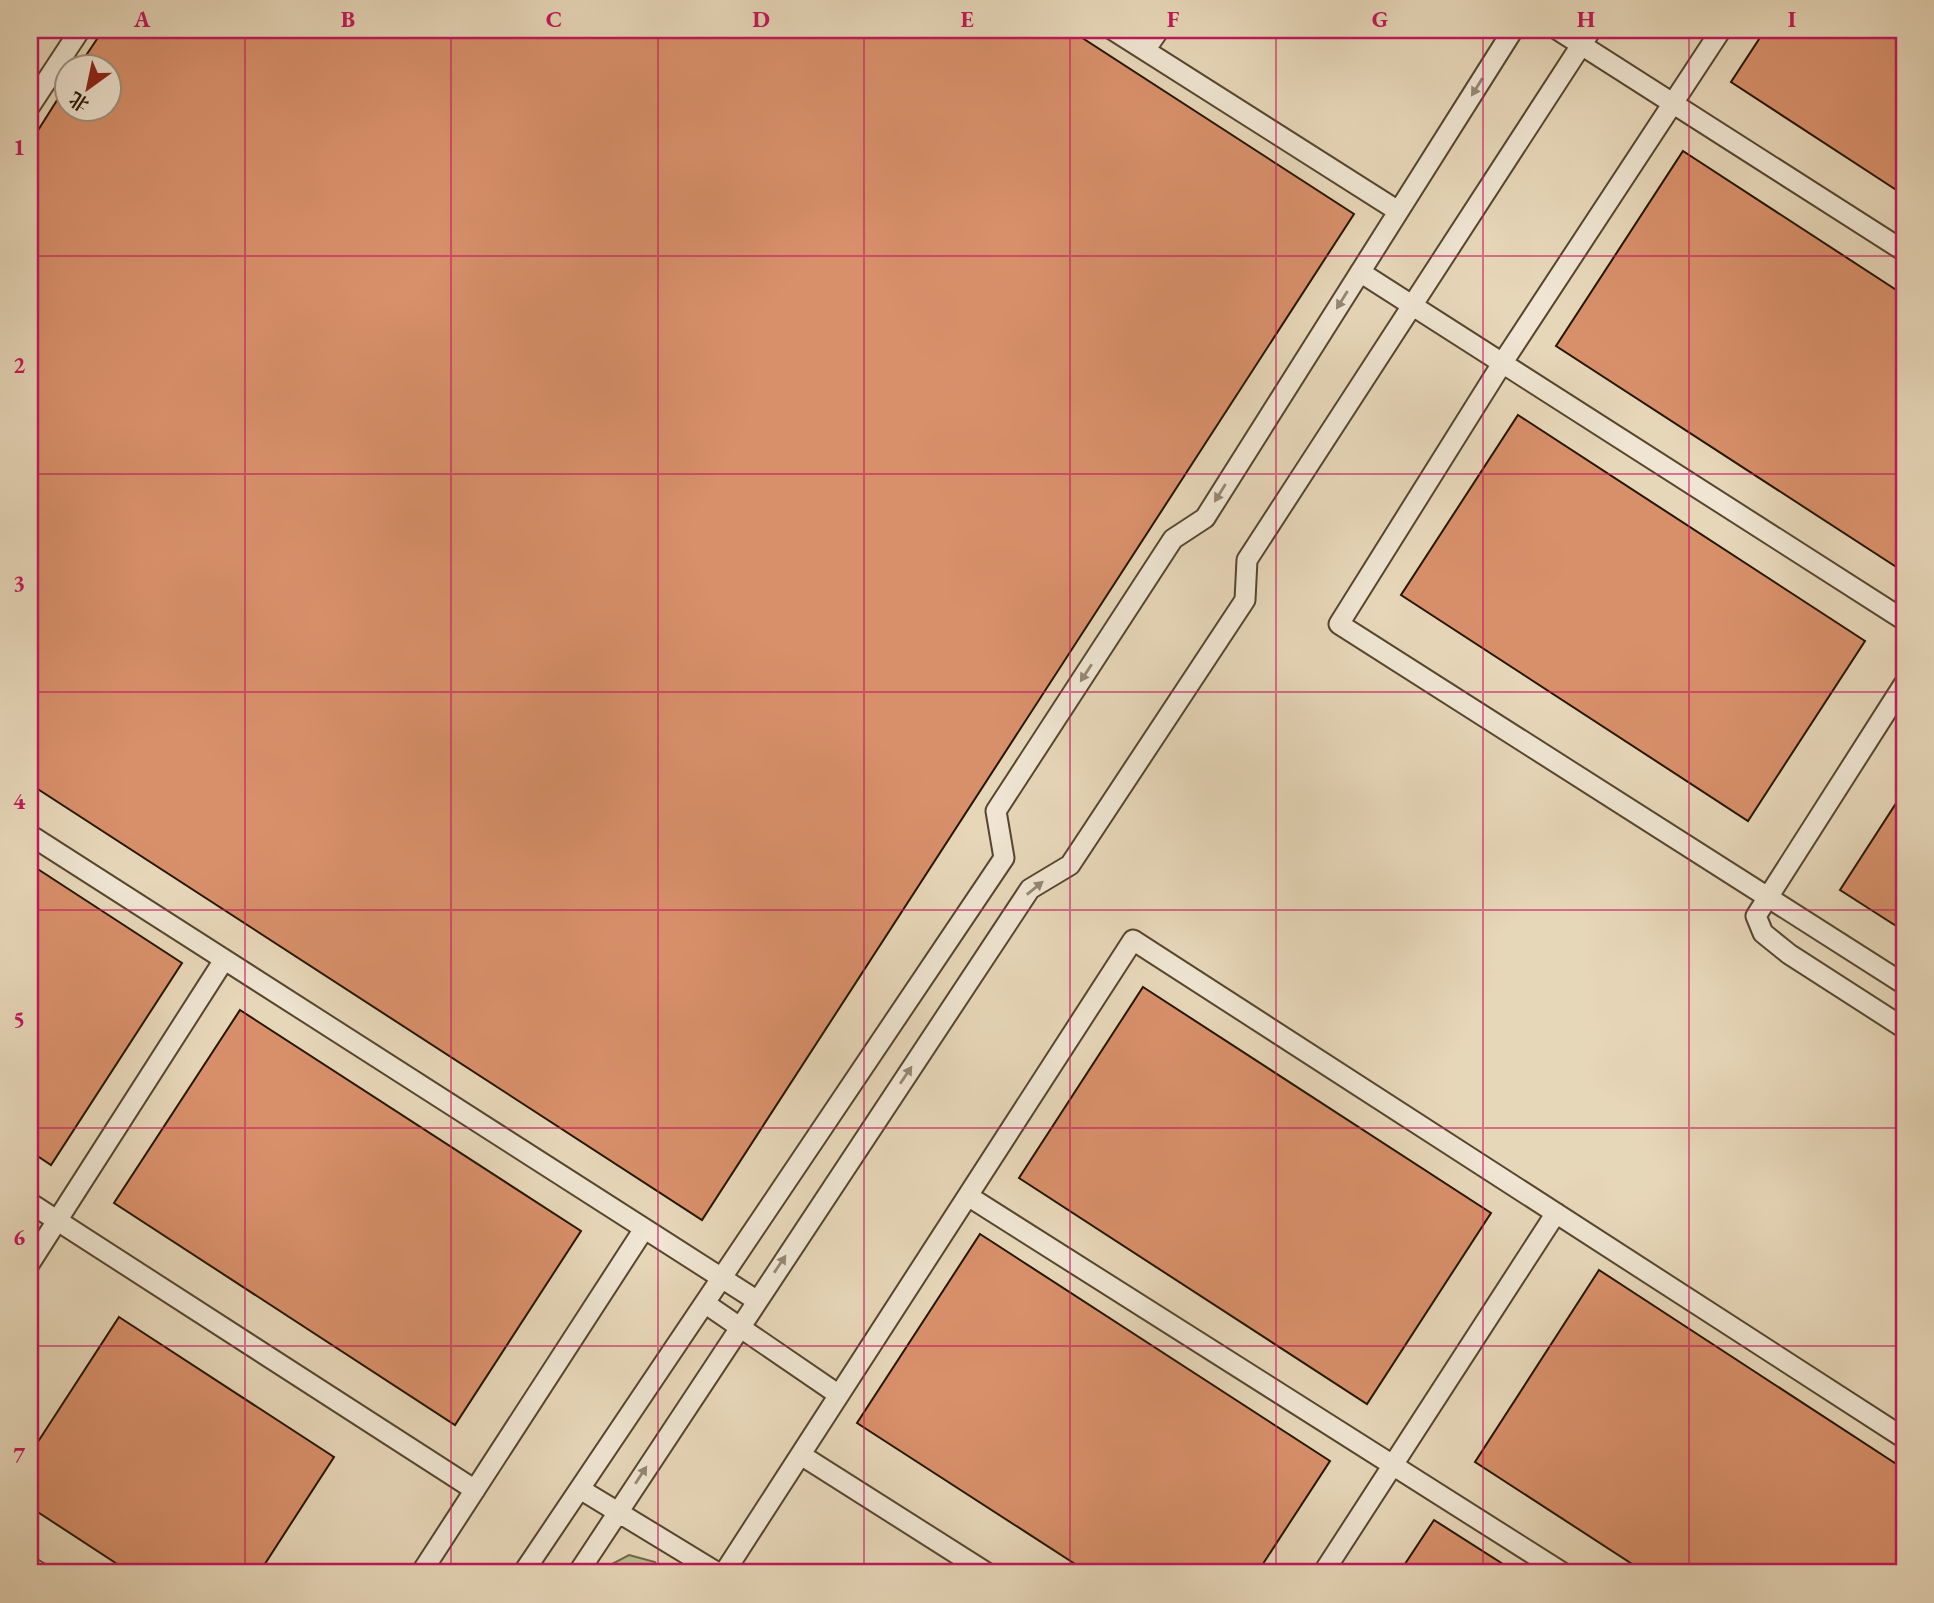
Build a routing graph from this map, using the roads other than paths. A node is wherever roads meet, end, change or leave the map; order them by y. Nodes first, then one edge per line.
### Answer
1 (80, 30) edge
2 (1113, 30) edge
3 (1158, 30) edge
4 (1513, 30) edge
5 (1558, 30) edge
6 (1721, 30) edge
7 (1586, 37) edge
8 (1145, 50) junction
9 (1673, 104) junction
10 (30, 106) edge
11 (1398, 211) junction
12 (1904, 251) edge
13 (1360, 272) junction
14 (1412, 305) junction
15 (1503, 362) junction
16 (1904, 620) edge
17 (1904, 684) edge
18 (30, 835) edge
19 (1767, 896) junction
20 (224, 960) junction
21 (1904, 984) edge
22 (1904, 1028) edge
23 (968, 1196) junction
24 (30, 1203) edge
25 (1556, 1213) junction
26 (57, 1221) junction
27 (644, 1229) junction
28 (30, 1263) edge
29 (723, 1279) junction
30 (756, 1300) junction
31 (706, 1304) junction
32 (738, 1327) junction
33 (839, 1395) junction
34 (1904, 1438) edge
35 (801, 1455) junction
36 (1392, 1465) junction
37 (580, 1489) junction
38 (475, 1490) junction
39 (617, 1512) junction
40 (30, 1567) edge
41 (40, 1573) edge
42 (421, 1573) edge
43 (523, 1573) edge
44 (578, 1573) edge
45 (718, 1573) edge
46 (724, 1573) edge
47 (987, 1573) edge
48 (1323, 1573) edge
49 (1563, 1573) edge

1 - 10 lane
2 - 8 lane
3 - 8 lane
4 -> 11 lane
5 - 7 lane
6 - 9 lane
7 - 9 lane
7 - 14 lane
8 - 11 lane
9 - 12 lane
9 - 15 lane
11 - 13 lane
13 - 14 lane
13 -> 29 lane
14 - 15 lane
30 -> 14 lane
15 - 16 lane
15 - 19 lane
17 - 19 lane
18 - 20 lane
19 - 21 lane
19 - 22 lane
20 - 26 lane
20 - 27 lane
23 - 25 lane
23 - 33 lane
23 - 36 lane
24 - 26 lane
25 - 34 lane
25 - 36 lane
26 - 28 lane
26 - 38 lane
27 - 29 lane
27 - 38 lane
29 - 30 lane
29 - 31 lane
30 - 32 lane
31 - 32 lane
31 - 37 lane
32 - 33 lane
39 -> 32 lane
33 - 35 lane
35 - 46 lane
35 - 47 lane
36 - 48 lane
36 - 49 lane
37 - 39 lane
37 - 43 lane
38 - 42 lane
39 - 44 lane
39 - 45 lane
40 - 41 lane

